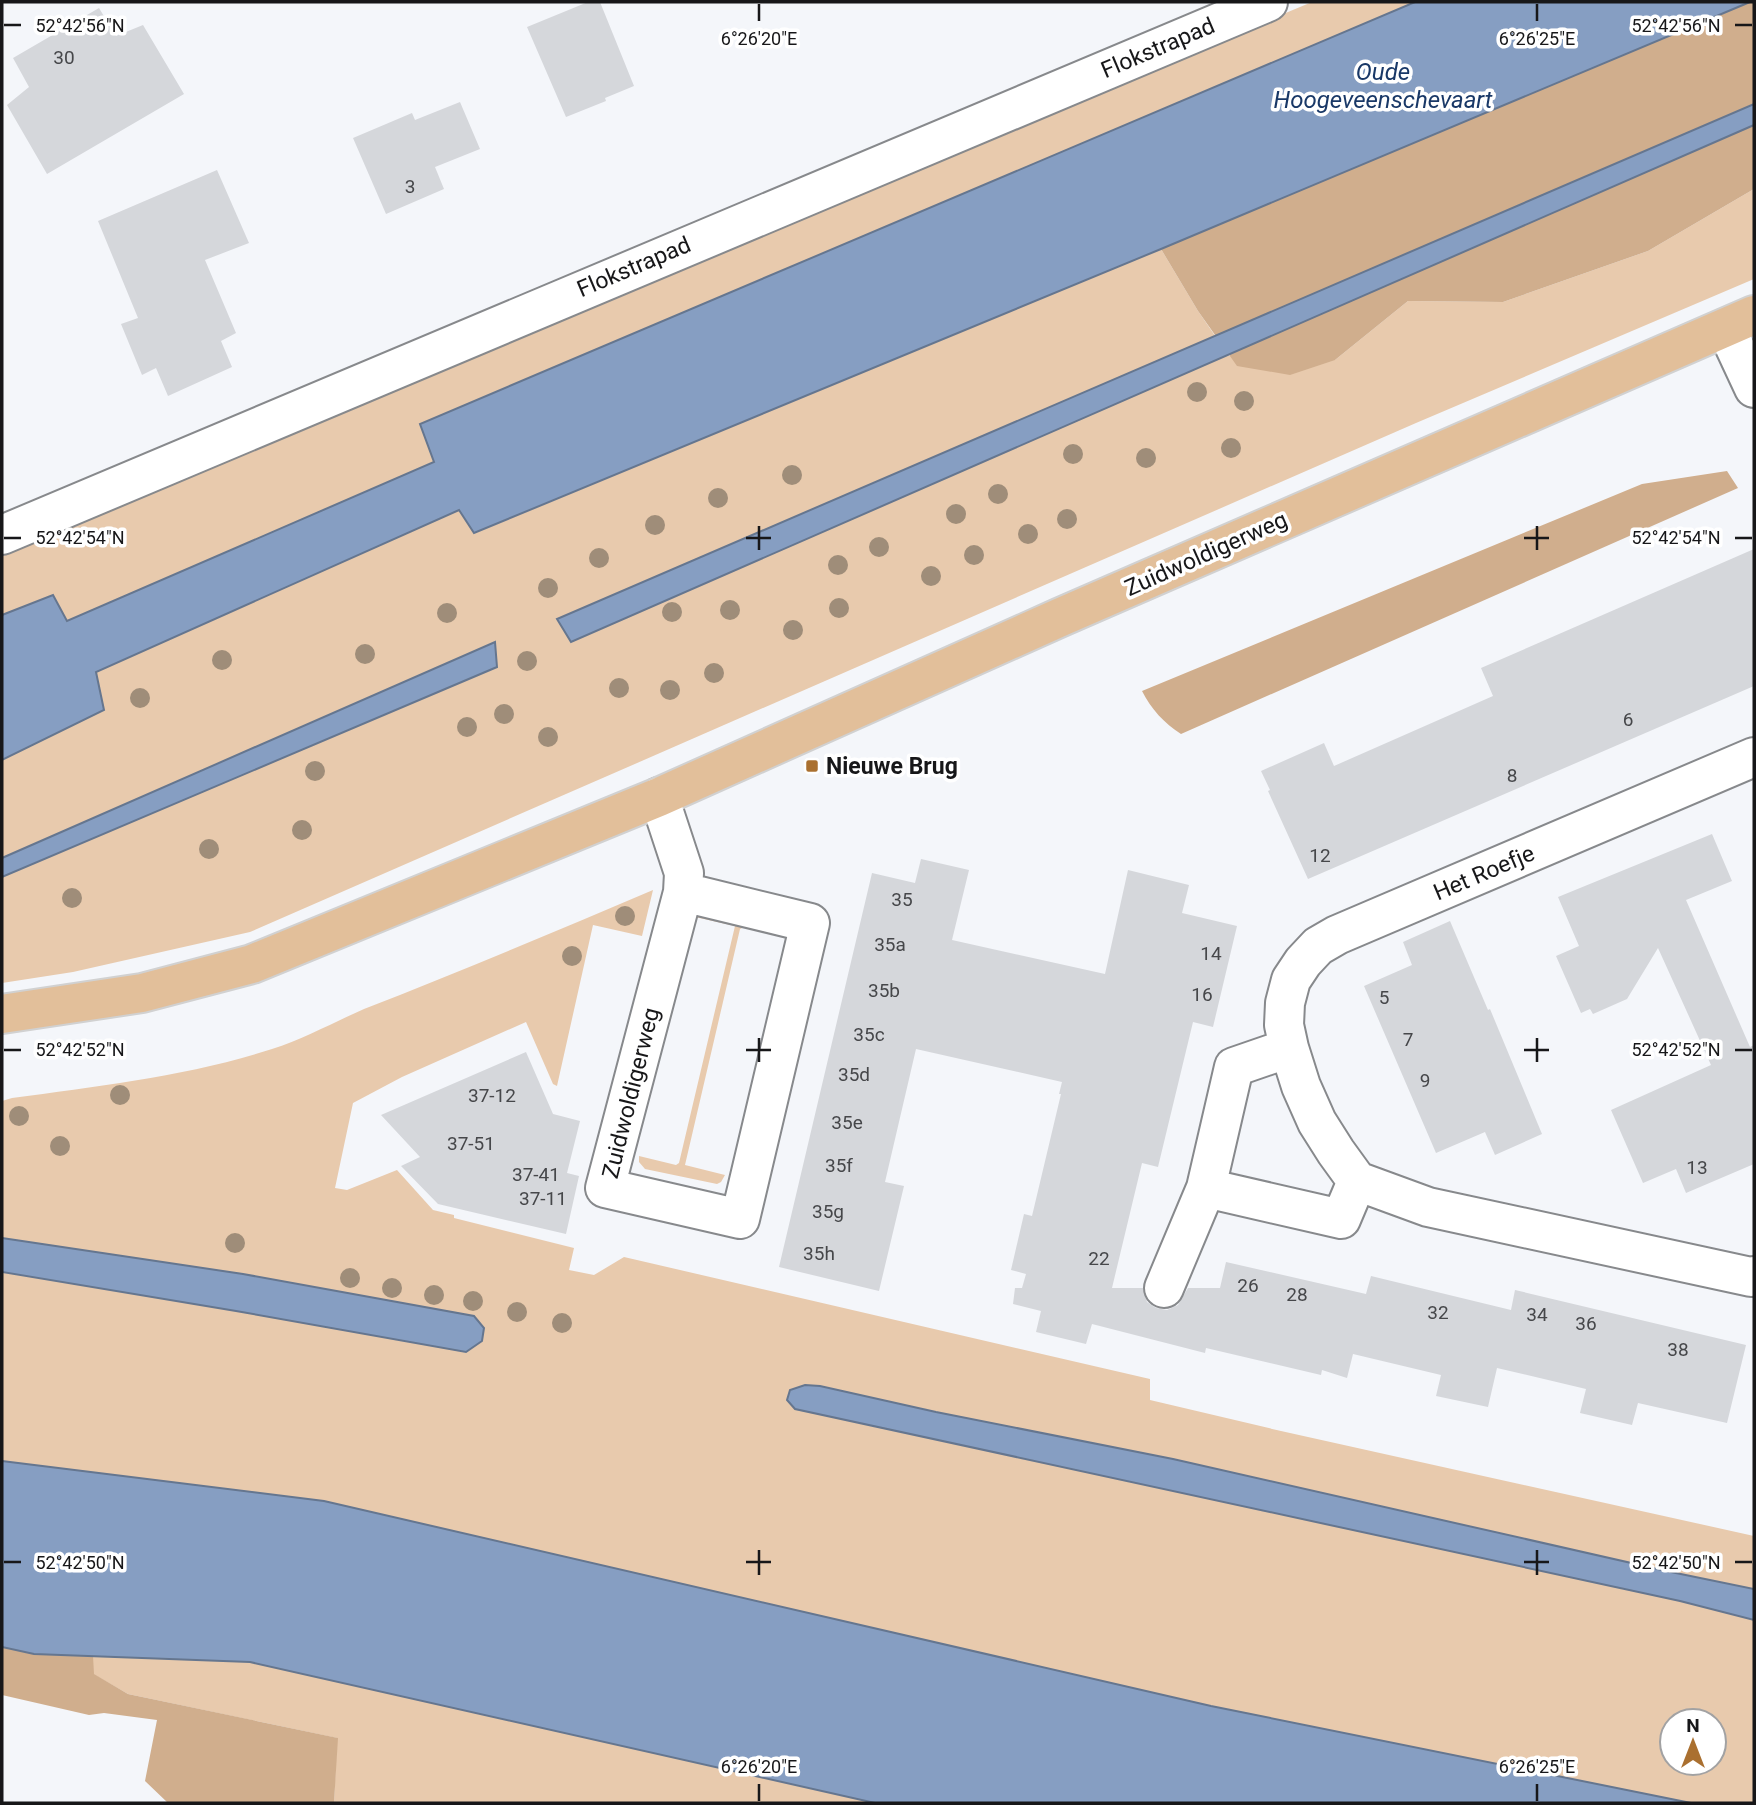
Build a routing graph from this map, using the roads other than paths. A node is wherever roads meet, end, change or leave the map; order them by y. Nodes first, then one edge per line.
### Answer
1 (1268, 2) edge
2 (1740, 321) edge
3 (1754, 388) edge
4 (2, 534) edge
5 (1754, 757) edge
6 (659, 797) junction
7 (683, 892) junction
8 (2, 1014) edge
9 (1289, 1048) junction
10 (1357, 1181) junction
11 (1206, 1188) junction
12 (1754, 1276) edge
13 (1164, 1289) dead end

1 - 4 street, Flokstrapad
2 - 3 street
2 - 6 main road, Zuidwoldigerweg
5 - 9 street, Het Roefje
6 - 7 street, Zuidwoldigerweg
6 - 8 main road, Zuidwoldigerweg
7 - 7 street, Zuidwoldigerweg
9 - 10 street, Het Roefje
9 - 11 street
10 - 11 street
10 - 12 street
11 - 13 street

